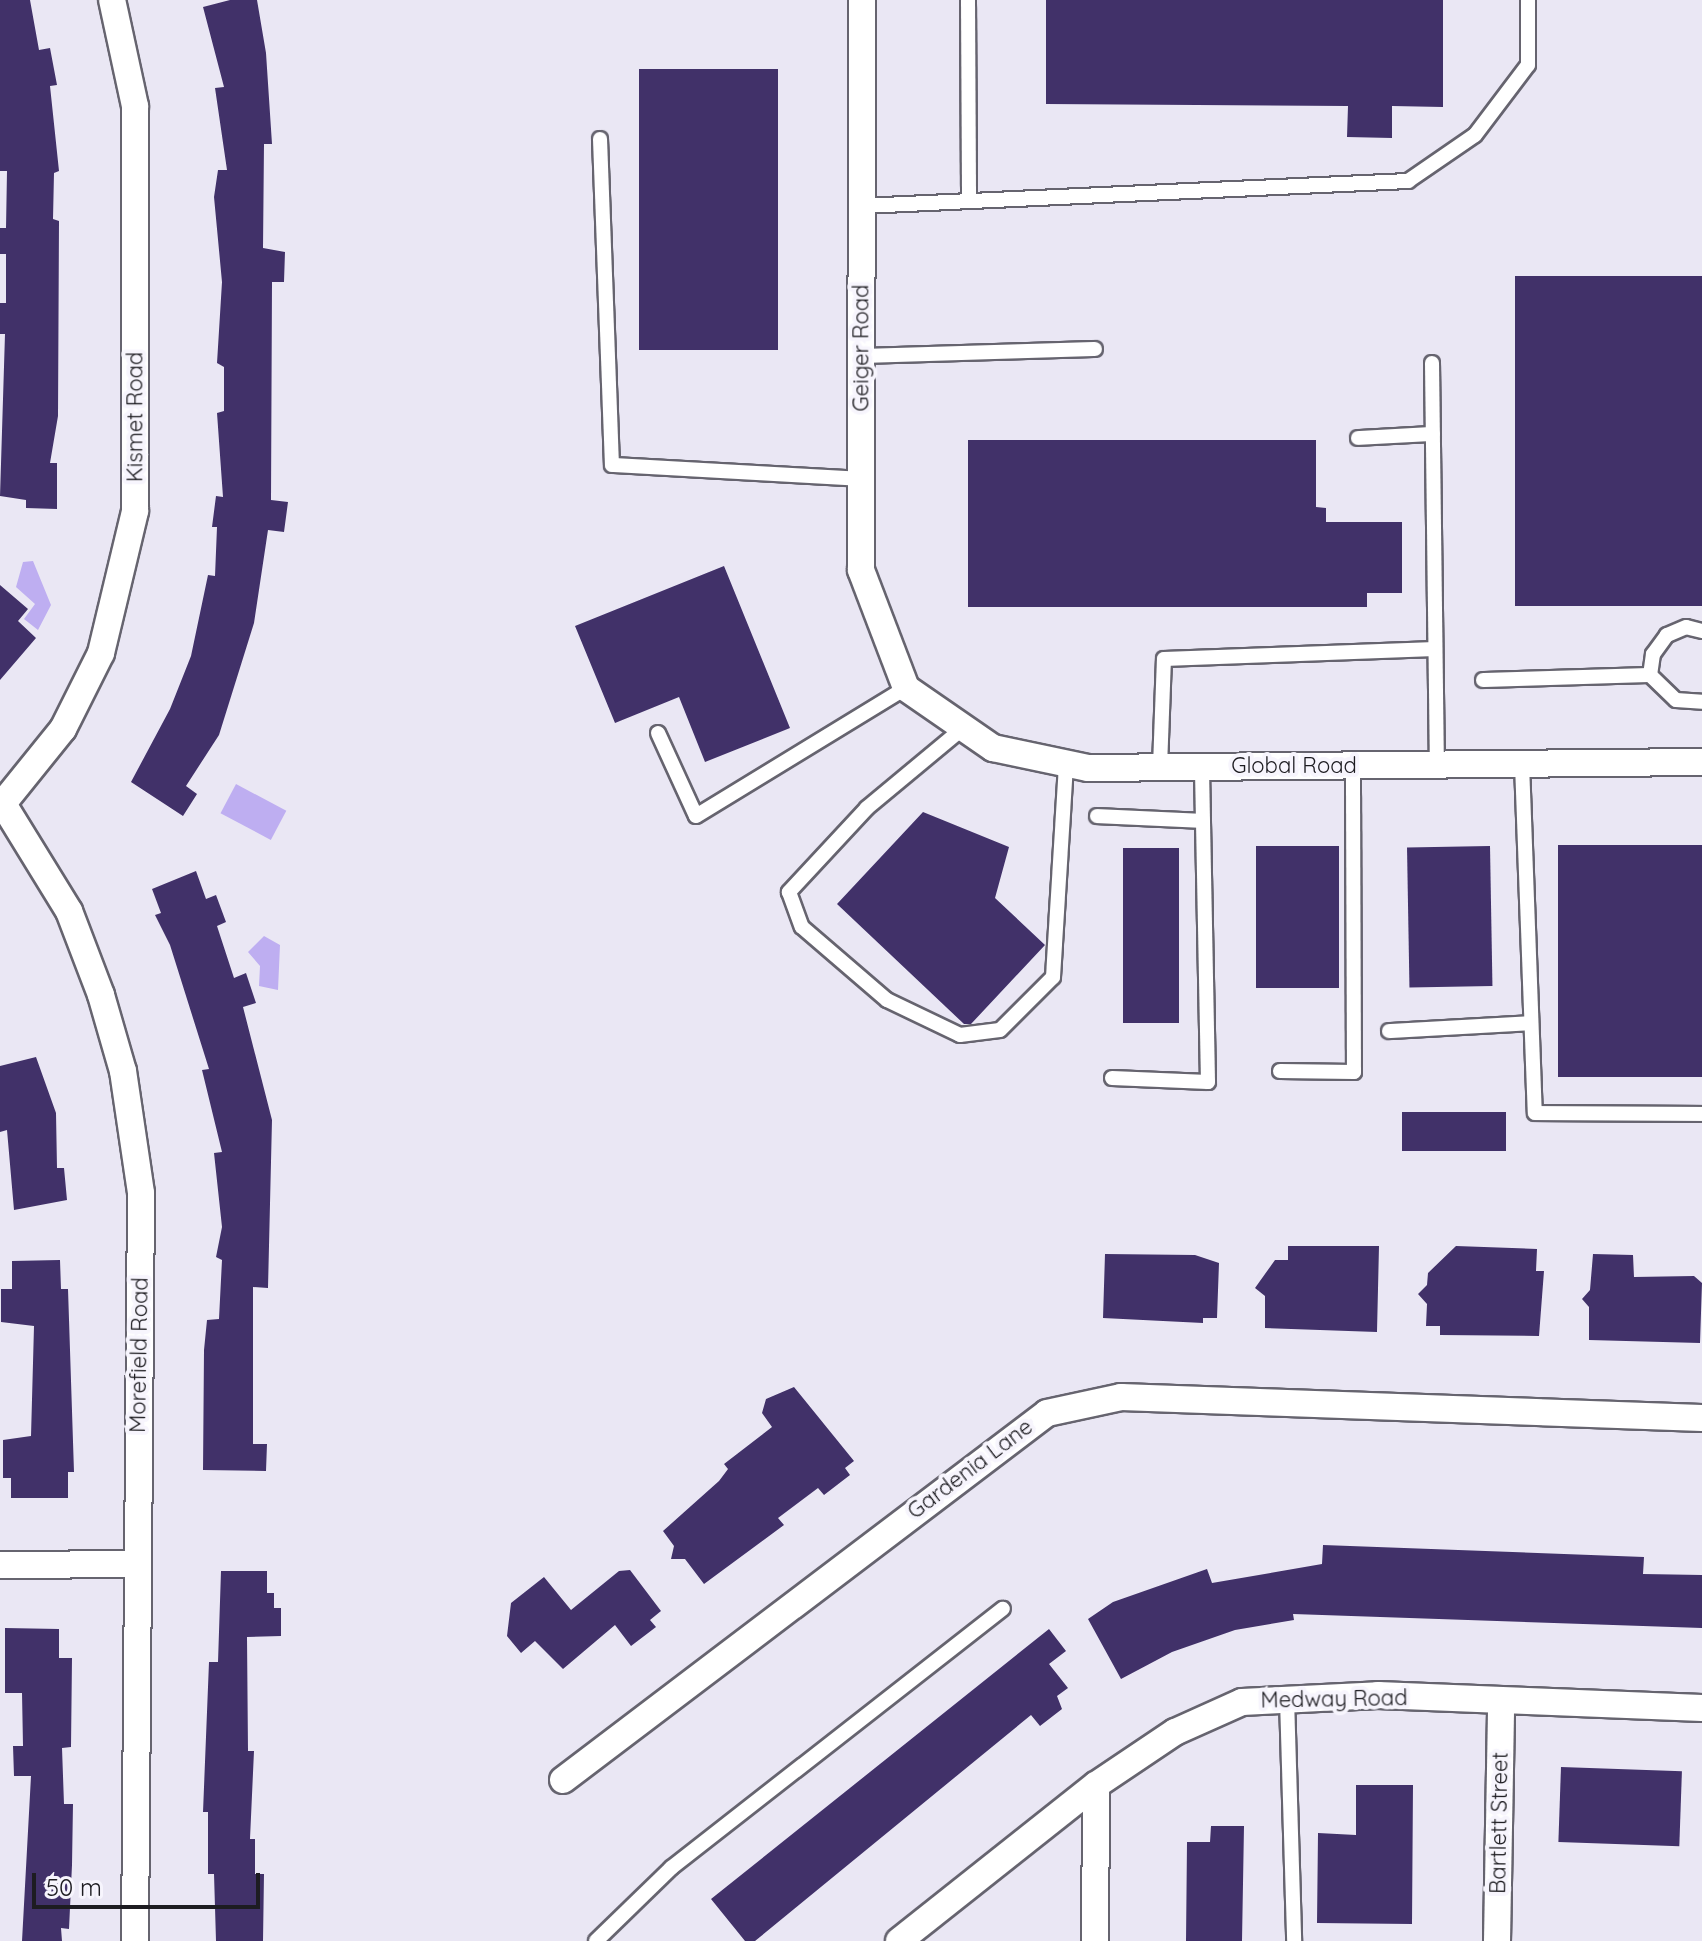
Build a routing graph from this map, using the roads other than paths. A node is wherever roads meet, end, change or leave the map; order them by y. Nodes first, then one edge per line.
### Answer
1 (112, 0) edge
2 (862, 0) edge
3 (968, 0) edge
4 (1528, 0) edge
5 (600, 139) dead end
6 (969, 201) junction
7 (862, 206) junction
8 (1095, 349) dead end
9 (861, 356) junction
10 (1432, 363) dead end
11 (1433, 434) junction
12 (1358, 438) dead end
13 (861, 479) junction
14 (1702, 631) edge
15 (1435, 649) junction
16 (1650, 675) junction
17 (1483, 680) dead end
18 (906, 688) junction
19 (1701, 702) edge
20 (963, 728) junction
21 (658, 733) dead end
22 (1702, 762) edge
23 (1066, 763) junction
24 (1437, 764) junction
25 (1522, 764) junction
26 (1353, 765) junction
27 (1160, 767) junction
28 (1202, 767) junction
29 (1, 803) edge
30 (1097, 816) dead end
31 (1203, 821) junction
32 (1531, 1023) junction
33 (1389, 1031) dead end
34 (1280, 1071) dead end
35 (1112, 1078) dead end
36 (1702, 1114) edge
37 (1702, 1418) edge
38 (136, 1564) junction
39 (0, 1565) edge
40 (1003, 1609) dead end
41 (1287, 1699) junction
42 (1501, 1704) junction
43 (1702, 1708) edge
44 (563, 1780) dead end
45 (1096, 1785) junction
46 (135, 1941) edge
47 (596, 1941) edge
48 (899, 1941) edge
49 (1095, 1941) edge
50 (1294, 1941) edge
51 (1497, 1941) edge

1 - 29 street, Kismet Road
2 - 7 street, Geiger Road
3 - 6 lane
4 - 6 lane
5 - 13 lane
6 - 7 lane
7 - 9 street, Geiger Road
8 - 9 lane
9 - 13 street, Geiger Road
10 - 11 lane
11 - 12 lane
11 - 15 lane
13 - 18 street, Geiger Road
14 - 16 lane
15 - 24 lane
15 - 27 lane
16 - 17 lane
16 - 19 lane
18 - 20 street, Global Road
18 - 21 lane
20 - 23 street, Global Road
20 - 23 lane
22 - 25 street, Global Road
23 - 27 street, Global Road
24 - 25 street, Global Road
24 - 26 street, Global Road
25 - 32 lane
26 - 28 street, Global Road
26 - 34 lane
27 - 28 street, Global Road
28 - 31 lane
29 - 38 street, Morefield Road
30 - 31 lane
31 - 35 lane
32 - 33 lane
32 - 36 lane
37 - 44 street, Gardenia Lane
38 - 39 street
38 - 46 street, Morefield Road
40 - 47 lane
41 - 42 street, Medway Road
41 - 45 street, Medway Road
41 - 50 lane
42 - 43 street, Medway Road
42 - 51 street, Bartlett Street
45 - 48 street, Medway Road
45 - 49 street

